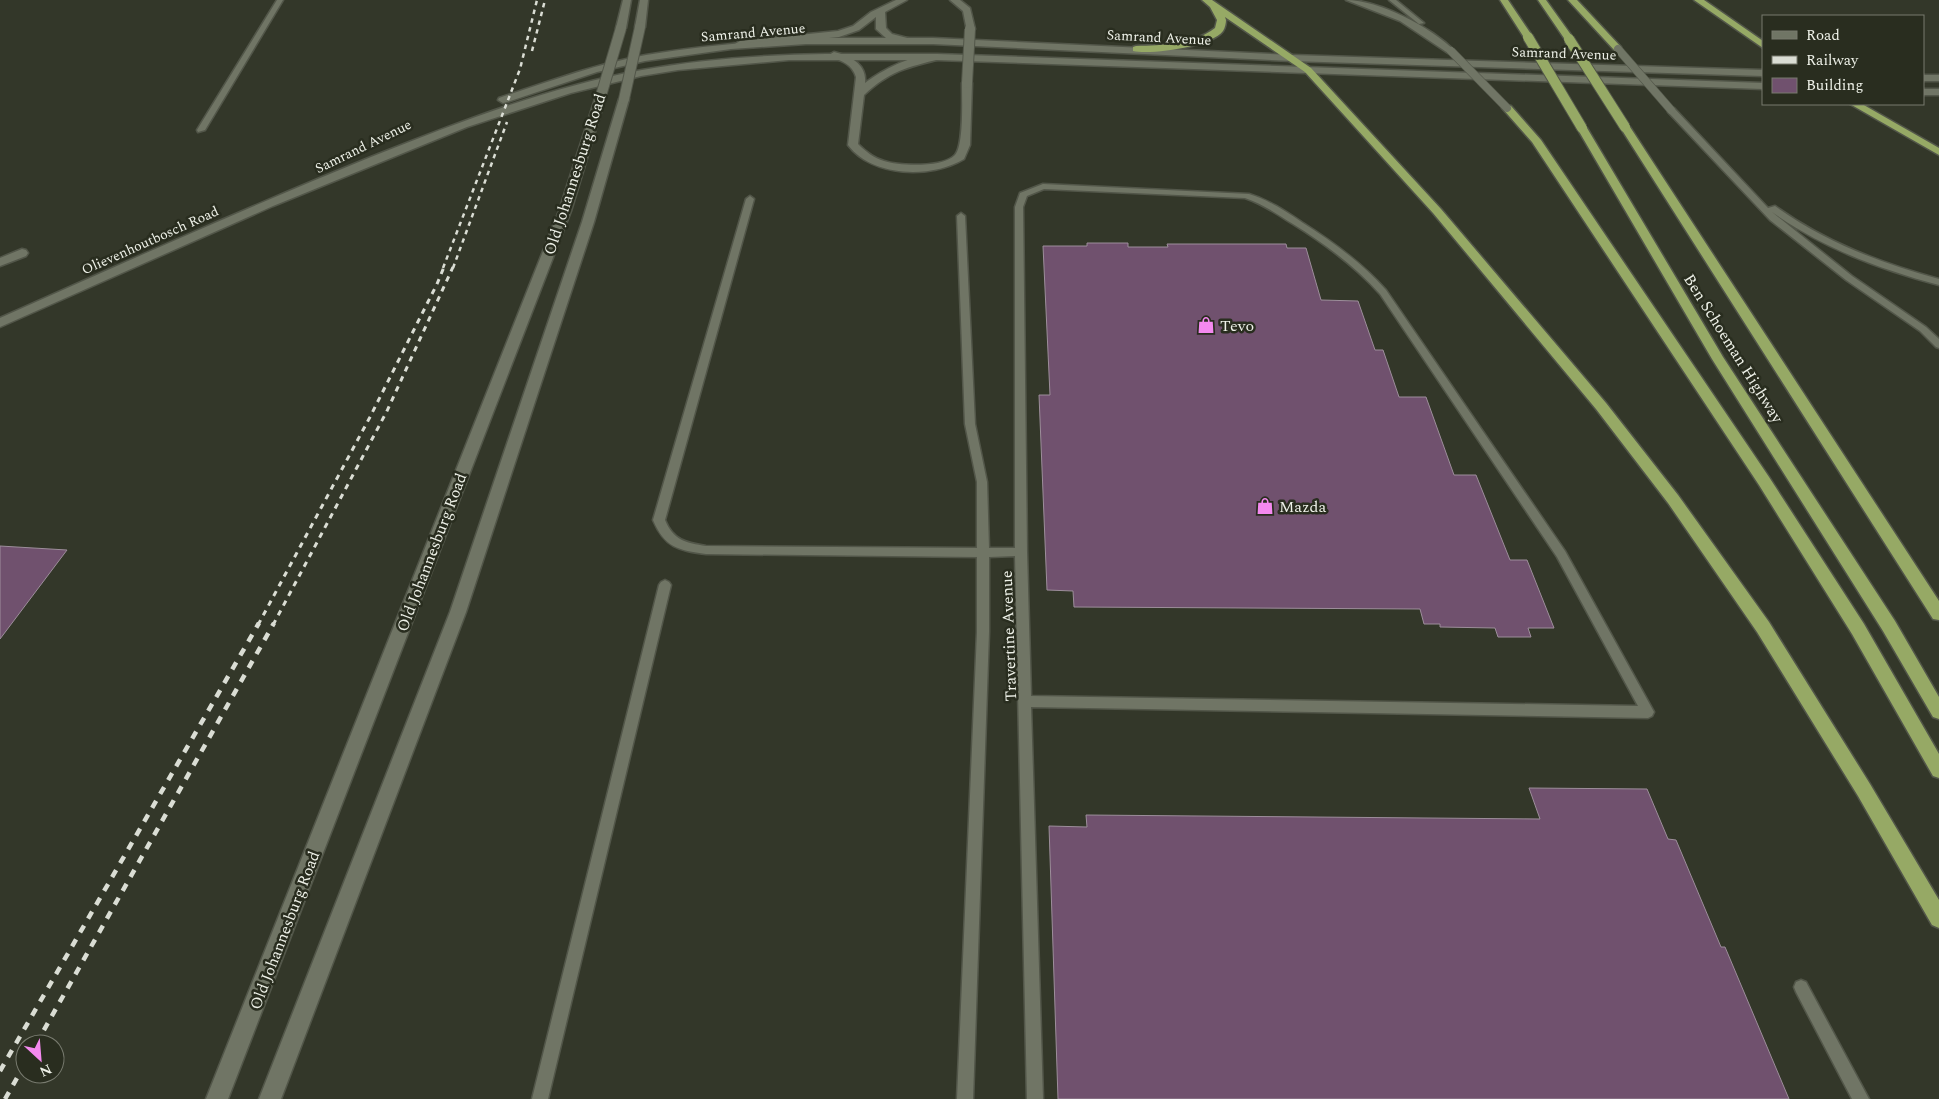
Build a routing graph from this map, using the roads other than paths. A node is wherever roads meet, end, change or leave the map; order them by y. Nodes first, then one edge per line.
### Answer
1 (280, 0) edge
2 (627, 0) edge
3 (644, 0) edge
4 (903, 0) edge
5 (954, 0) edge
6 (1349, 0) edge
7 (1392, 0) edge
8 (1504, 0) edge
9 (1542, 0) edge
10 (1572, 0) edge
11 (1698, 0) edge
12 (1207, 1) edge
13 (881, 10) junction
14 (908, 41) junction
15 (1762, 44) edge
16 (732, 46) junction
17 (1136, 49) junction
18 (1618, 49) joint
19 (1450, 50) junction
20 (834, 55) junction
21 (937, 57) junction
22 (1292, 58) junction
23 (1308, 70) junction
24 (1762, 73) edge
25 (1924, 78) edge
26 (1939, 78) edge
27 (1762, 86) edge
28 (1924, 92) edge
29 (1939, 92) edge
30 (858, 95) junction
31 (1857, 105) edge
32 (1507, 108) joint
33 (201, 130) dead end
34 (1939, 152) edge
35 (1724, 166) junction
36 (312, 185) junction
37 (750, 199) dead end
38 (961, 216) dead end
39 (22, 252) dead end
40 (0, 262) edge
41 (1939, 282) edge
42 (0, 323) edge
43 (1939, 345) edge
44 (983, 552) junction
45 (1021, 552) junction
46 (665, 585) dead end
47 (1939, 614) edge
48 (1026, 701) junction
49 (1939, 712) edge
50 (1939, 770) edge
51 (1939, 918) edge
52 (1801, 987) dead end
53 (217, 1099) edge
54 (270, 1099) edge
55 (540, 1099) edge
56 (965, 1099) edge
57 (1035, 1099) edge
58 (1861, 1099) edge

1 - 33 lane
2 - 53 main road, Old Johannesburg Road, bridge
3 - 54 main road, Old Johannesburg Road, bridge
4 - 13 main road
5 - 30 main road, bridge
6 - 19 lane
7 - 19 lane
8 - 49 highway, Ben Schoeman Highway, bridge
9 - 47 highway, Ben Schoeman Highway, bridge
10 - 18 highway
11 - 15 highway
12 - 17 highway
12 - 22 highway
13 - 14 main road
13 - 16 main road
14 - 16 main road, Samrand Avenue
14 - 17 main road, Samrand Avenue
16 - 36 main road, Samrand Avenue
17 - 22 main road, Samrand Avenue
18 - 35 lane, bridge
19 - 32 lane, bridge
20 - 21 main road, Samrand Avenue
20 - 30 main road
20 - 36 main road, Samrand Avenue
21 - 23 main road, Samrand Avenue
21 - 30 main road
22 - 23 highway
22 - 24 main road, Samrand Avenue
23 - 27 main road, Samrand Avenue
23 - 51 highway
25 - 26 main road
28 - 29 main road
31 - 34 highway
32 - 50 highway
35 - 41 lane
35 - 43 lane
36 - 42 main road, Olievenhoutbosch Road
37 - 44 lane
38 - 44 lane
39 - 40 main road
44 - 45 lane
44 - 56 lane
45 - 48 lane, Travertine Avenue
45 - 48 lane, Travertine Avenue
46 - 55 lane
48 - 57 lane, Travertine Avenue
52 - 58 lane

